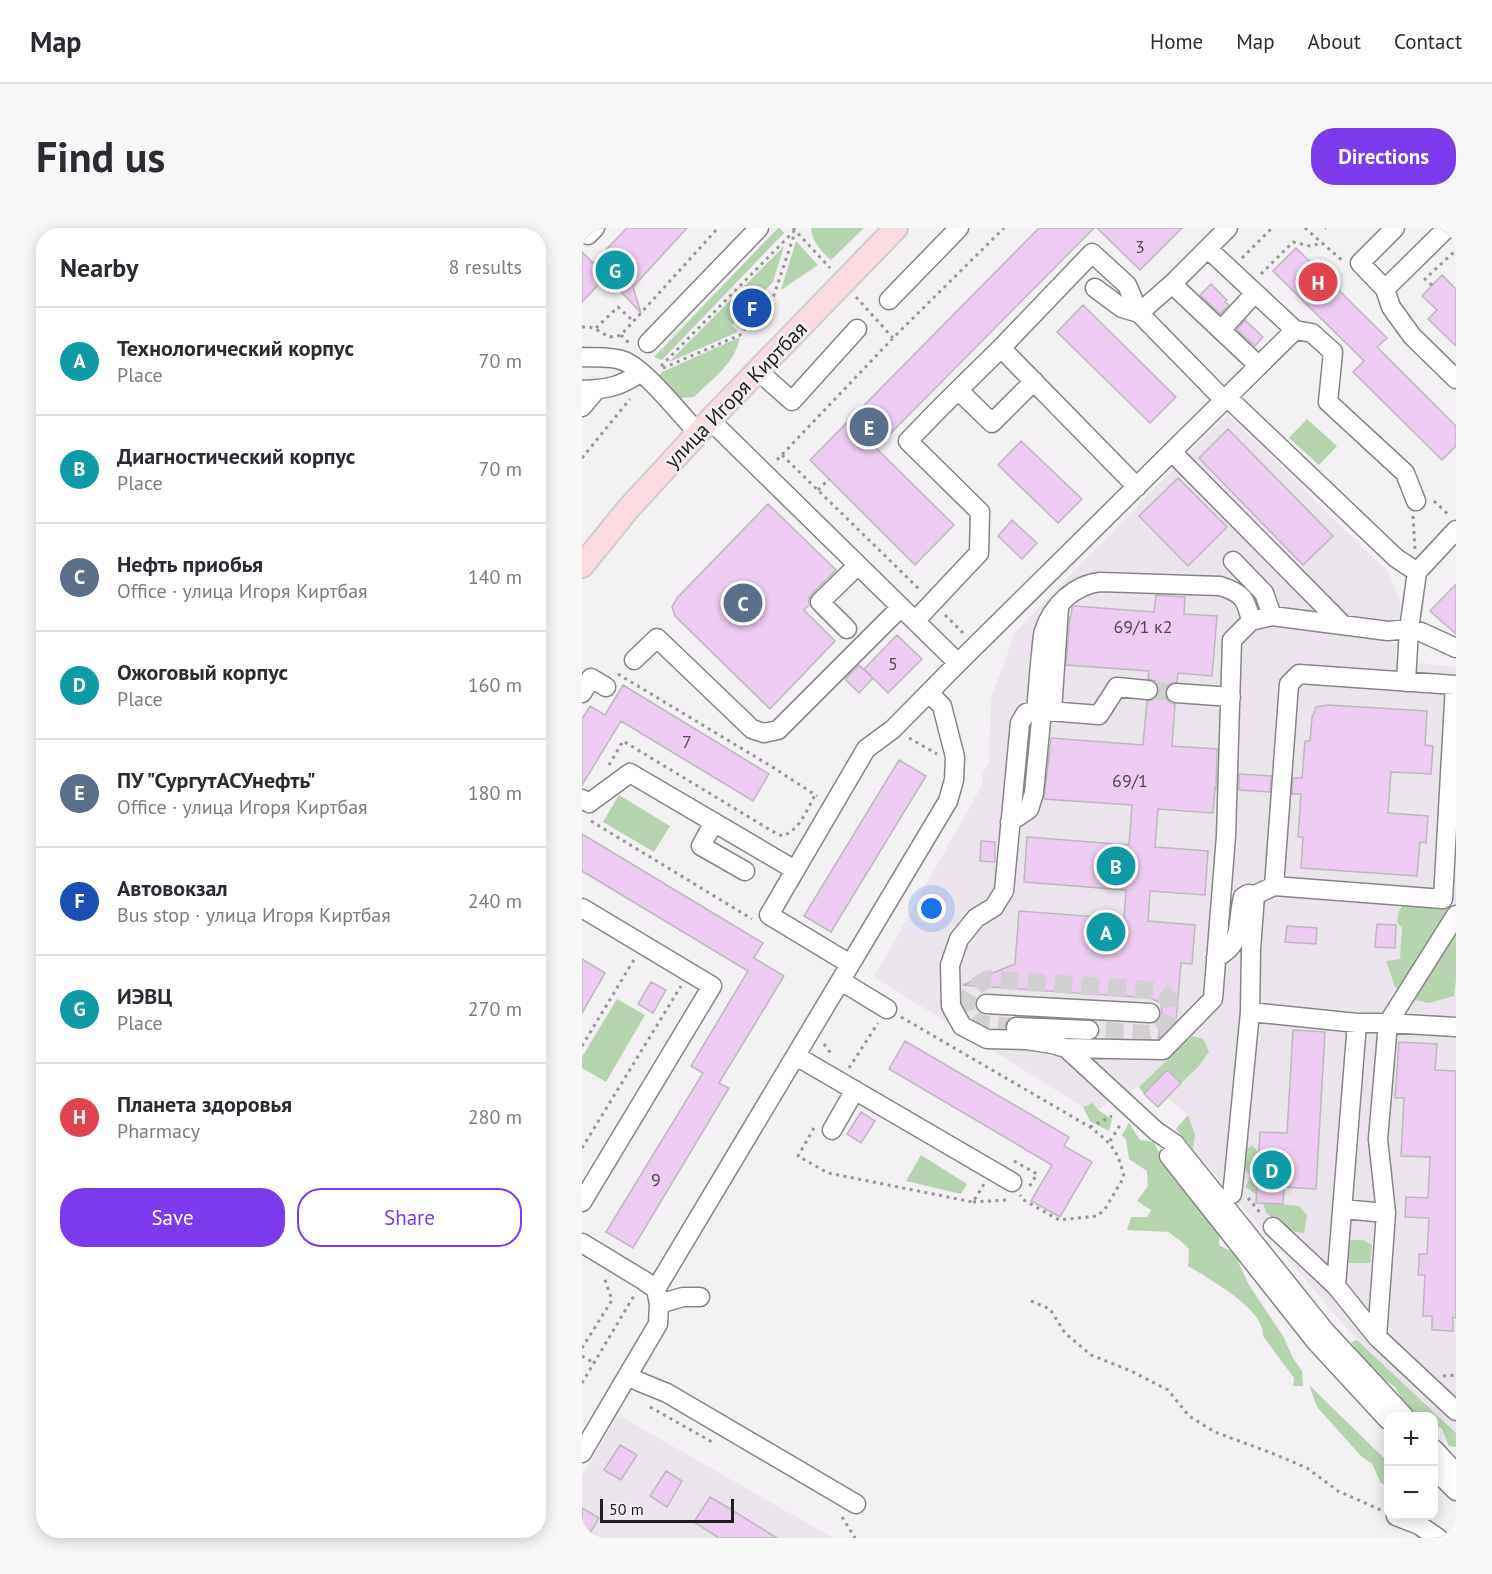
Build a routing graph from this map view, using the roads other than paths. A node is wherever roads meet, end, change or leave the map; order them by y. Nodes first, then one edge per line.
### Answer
1 (595, 228) edge
2 (759, 228) edge
3 (896, 228) edge
4 (959, 228) edge
5 (1228, 228) edge
6 (1395, 228) edge
7 (1447, 228) edge
8 (582, 230) edge
9 (1208, 249) junction
10 (1172, 284) junction
11 (1095, 288) dead end
12 (1385, 289) junction
13 (1252, 290) junction
14 (889, 300) dead end
15 (1139, 313) junction
16 (857, 329) dead end
17 (1221, 330) junction
18 (1295, 330) junction
19 (648, 343) dead end
20 (1001, 348) junction
21 (582, 357) edge
22 (1259, 366) junction
23 (758, 371) junction
24 (644, 375) junction
25 (1456, 379) edge
26 (1034, 381) junction
27 (590, 389) edge
28 (958, 390) junction
29 (1226, 399) junction
30 (582, 407) edge
31 (704, 426) junction
32 (1172, 452) junction
33 (1137, 487) junction
34 (1422, 498) road end
35 (1456, 530) edge
36 (1233, 561) dead end
37 (858, 565) junction
38 (582, 566) edge
39 (1417, 572) junction
40 (901, 607) junction
41 (1272, 616) junction
42 (915, 621) junction
43 (1251, 621) junction
44 (1343, 625) junction
45 (847, 629) dead end
46 (1409, 629) junction
47 (1456, 648) edge
48 (634, 660) dead end
49 (958, 663) junction
50 (611, 680) road end
51 (1406, 682) junction
52 (1148, 690) tunnel mouth
53 (582, 693) edge
54 (929, 693) junction
55 (1176, 693) tunnel mouth
56 (1231, 697) junction
57 (1043, 710) junction
58 (582, 799) edge
59 (714, 822) junction
60 (795, 870) junction
61 (745, 871) dead end
62 (1274, 886) junction
63 (1254, 895) junction
64 (582, 908) edge
65 (1456, 915) edge
66 (1216, 958) junction
67 (847, 970) junction
68 (986, 1004) dead end
69 (1053, 1008) junction
70 (887, 1009) road end
71 (1250, 1012) junction
72 (1150, 1013) dead end
73 (1357, 1023) junction
74 (1388, 1023) junction
75 (1016, 1027) tunnel mouth
76 (1456, 1027) edge
77 (1089, 1030) tunnel mouth
78 (1057, 1040) junction
79 (796, 1056) junction
80 (849, 1080) junction
81 (823, 1129) road end
82 (1156, 1131) junction
83 (1012, 1182) dead end
84 (1233, 1185) road end
85 (582, 1202) edge
86 (1342, 1209) junction
87 (1386, 1213) junction
88 (1272, 1227) road end
89 (582, 1243) edge
90 (1336, 1286) junction
91 (653, 1291) junction
92 (700, 1297) dead end
93 (1377, 1337) junction
94 (627, 1376) junction
95 (1456, 1411) edge
96 (1400, 1412) edge
97 (1384, 1415) edge
98 (583, 1448) edge
99 (1438, 1453) edge
100 (1438, 1473) edge
101 (1456, 1473) edge
102 (1456, 1491) edge
103 (856, 1504) dead end
104 (1407, 1520) edge
105 (1438, 1538) edge

1 - 8 lane
2 - 19 lane
3 - 23 main road, улица Игоря Киртбая
4 - 14 lane
5 - 9 lane
6 - 12 lane
7 - 12 lane
9 - 10 lane
9 - 13 lane
10 - 15 lane
10 - 17 lane
11 - 15 lane
12 - 25 lane
13 - 17 lane
13 - 18 lane
15 - 20 lane
15 - 29 lane
16 - 23 lane
17 - 22 lane
18 - 22 lane
18 - 34 lane
20 - 26 lane
20 - 28 lane
21 - 24 lane
22 - 29 lane
23 - 31 main road, улица Игоря Киртбая
24 - 27 lane
24 - 31 lane
26 - 28 lane
26 - 33 lane
27 - 30 lane
28 - 42 lane
29 - 32 lane
29 - 39 lane
31 - 37 lane
31 - 38 main road, улица Игоря Киртбая
32 - 33 lane
32 - 44 lane
33 - 49 lane
35 - 39 lane
36 - 41 lane
37 - 40 lane
37 - 45 lane
39 - 46 lane
40 - 42 lane
40 - 48 lane
41 - 43 lane
41 - 44 lane
42 - 49 lane
43 - 56 lane
43 - 57 lane
44 - 46 lane
46 - 47 lane
46 - 51 lane
49 - 54 lane
50 - 53 lane
51 - 62 lane
51 - 62 lane
52 - 57 lane
54 - 60 lane
54 - 67 lane
55 - 56 lane
56 - 66 lane
57 - 78 lane
58 - 59 lane
59 - 60 lane
59 - 61 lane
60 - 67 lane
62 - 63 lane
63 - 66 lane
63 - 71 lane
64 - 85 lane
65 - 74 lane
66 - 78 lane
67 - 70 lane
67 - 79 lane
68 - 69 lane
69 - 72 lane
69 - 78 lane
71 - 73 lane
71 - 84 lane
73 - 74 lane
73 - 86 lane
74 - 76 lane
74 - 87 lane
75 - 78 lane
77 - 78 lane
78 - 82 lane
79 - 80 lane
79 - 91 lane
80 - 81 lane
80 - 83 lane
82 - 96 lane
82 - 97 lane
86 - 87 lane
86 - 90 lane
87 - 93 lane
88 - 90 lane
89 - 91 lane
90 - 93 lane
91 - 92 lane
91 - 94 lane
93 - 95 lane
94 - 98 lane
94 - 103 lane
99 - 101 lane
100 - 102 lane
104 - 105 lane

